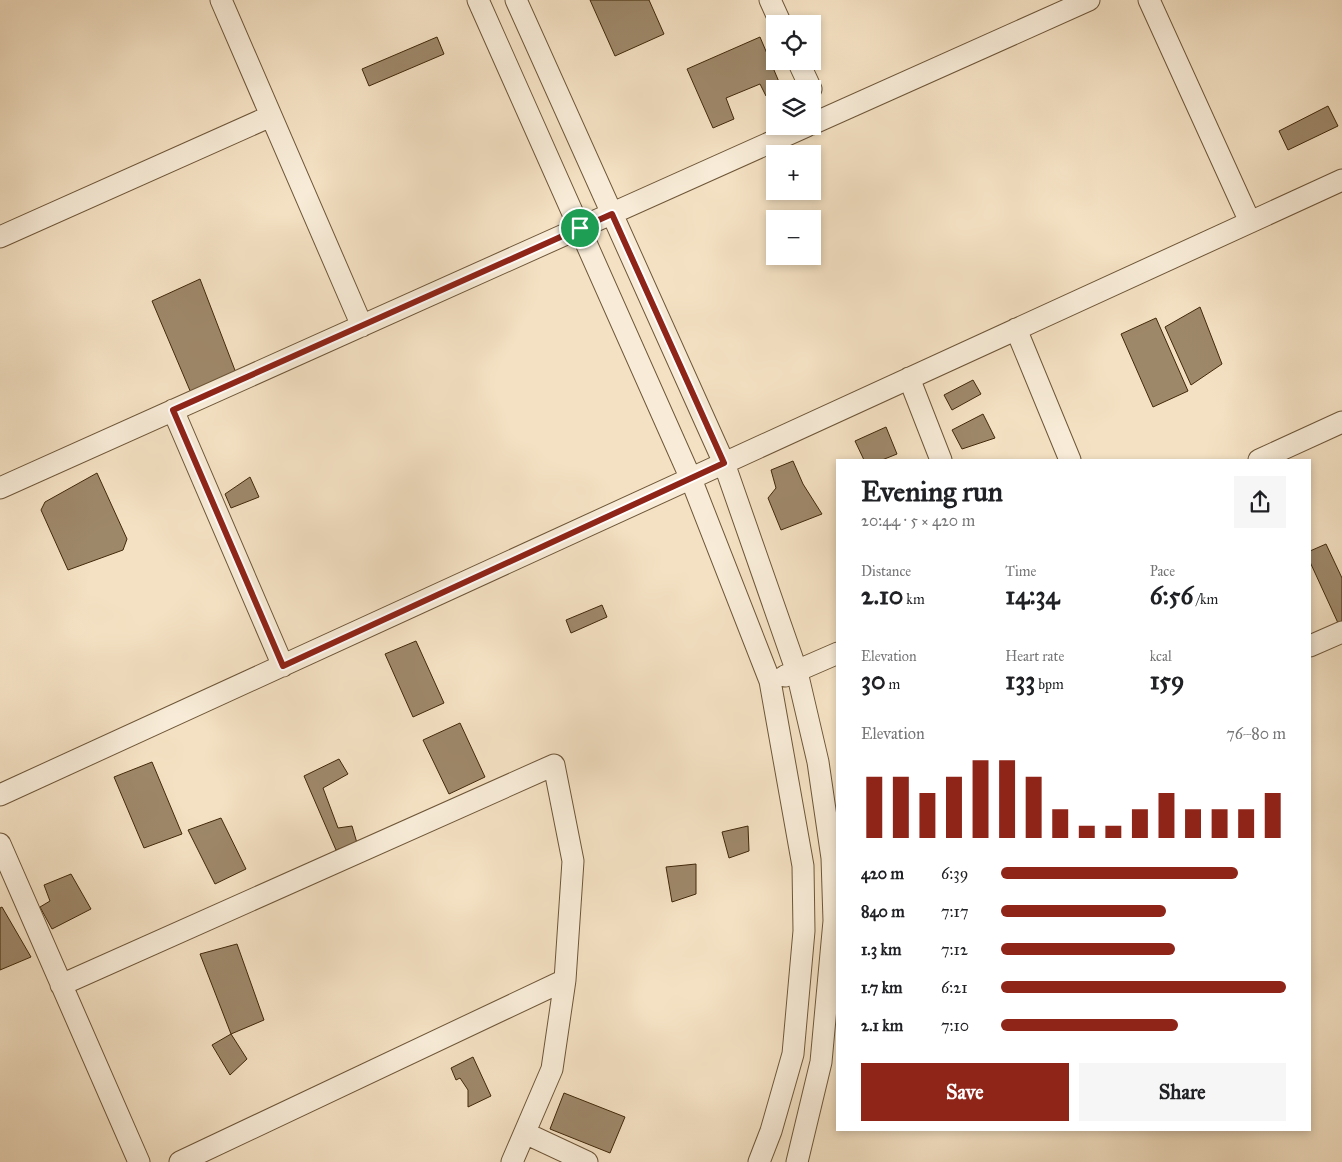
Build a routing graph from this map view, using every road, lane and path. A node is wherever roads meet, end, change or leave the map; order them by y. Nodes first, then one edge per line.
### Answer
1 (221, 0) edge
2 (478, 0) edge
3 (516, 0) edge
4 (770, 0) edge
5 (1089, 0) edge
6 (1149, 0) edge
7 (776, 15) edge
8 (271, 116) junction
9 (821, 120) edge
10 (788, 135) edge
11 (1342, 180) edge
12 (612, 214) junction
13 (1250, 222) junction
14 (580, 228) junction
15 (0, 237) edge
16 (362, 326) junction
17 (1016, 329) junction
18 (909, 378) junction
19 (173, 410) junction
20 (1342, 422) edge
21 (941, 459) edge
22 (1070, 459) edge
23 (1261, 459) edge
24 (724, 463) junction
25 (691, 479) junction
26 (0, 488) edge
27 (1342, 632) edge
28 (1311, 646) edge
29 (836, 654) edge
30 (283, 666) junction
31 (797, 672) junction
32 (770, 681) junction
33 (0, 795) edge
34 (0, 844) edge
35 (835, 857) edge
36 (565, 980) junction
37 (61, 985) junction
38 (525, 1133) junction
39 (138, 1162) edge
40 (180, 1162) edge
41 (512, 1162) edge
42 (588, 1162) edge
43 (759, 1162) edge
44 (798, 1162) edge

1 - 8 street
2 - 14 street
3 - 12 street
4 - 7 street
5 - 9 street
6 - 13 street
8 - 15 street
8 - 16 street
10 - 12 street
11 - 13 street
12 - 14 street
12 - 24 street
13 - 17 street
14 - 16 street
14 - 25 street
16 - 19 street
17 - 18 street
17 - 22 street
18 - 21 street
18 - 24 street
19 - 26 street
19 - 30 street
20 - 23 street
24 - 25 street
24 - 31 street
25 - 30 street
25 - 32 street
27 - 28 street
29 - 31 street
30 - 33 street
31 - 32 street
31 - 35 street
32 - 43 street
34 - 37 street
35 - 44 street
36 - 37 street
36 - 38 street
36 - 40 street
37 - 39 street
38 - 41 street
38 - 42 street

